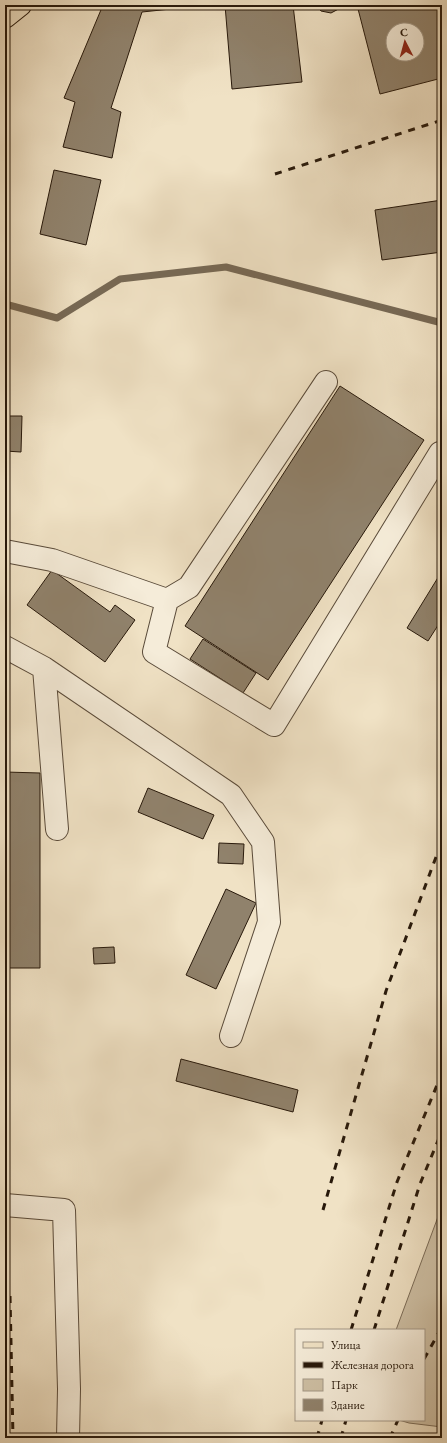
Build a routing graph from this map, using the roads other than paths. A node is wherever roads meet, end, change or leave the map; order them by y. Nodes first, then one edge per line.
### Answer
1 (20, 5) edge
2 (5, 17) edge
3 (326, 382) dead end
4 (440, 452) dead end
5 (5, 551) edge
6 (167, 600) junction
7 (5, 647) edge
8 (44, 668) junction
9 (57, 830) dead end
10 (231, 1036) dead end
11 (5, 1205) edge
12 (68, 1438) edge

1 - 2 main road
3 - 6 lane
4 - 6 lane
5 - 6 lane
7 - 8 lane
8 - 9 lane
8 - 10 lane
11 - 12 lane

